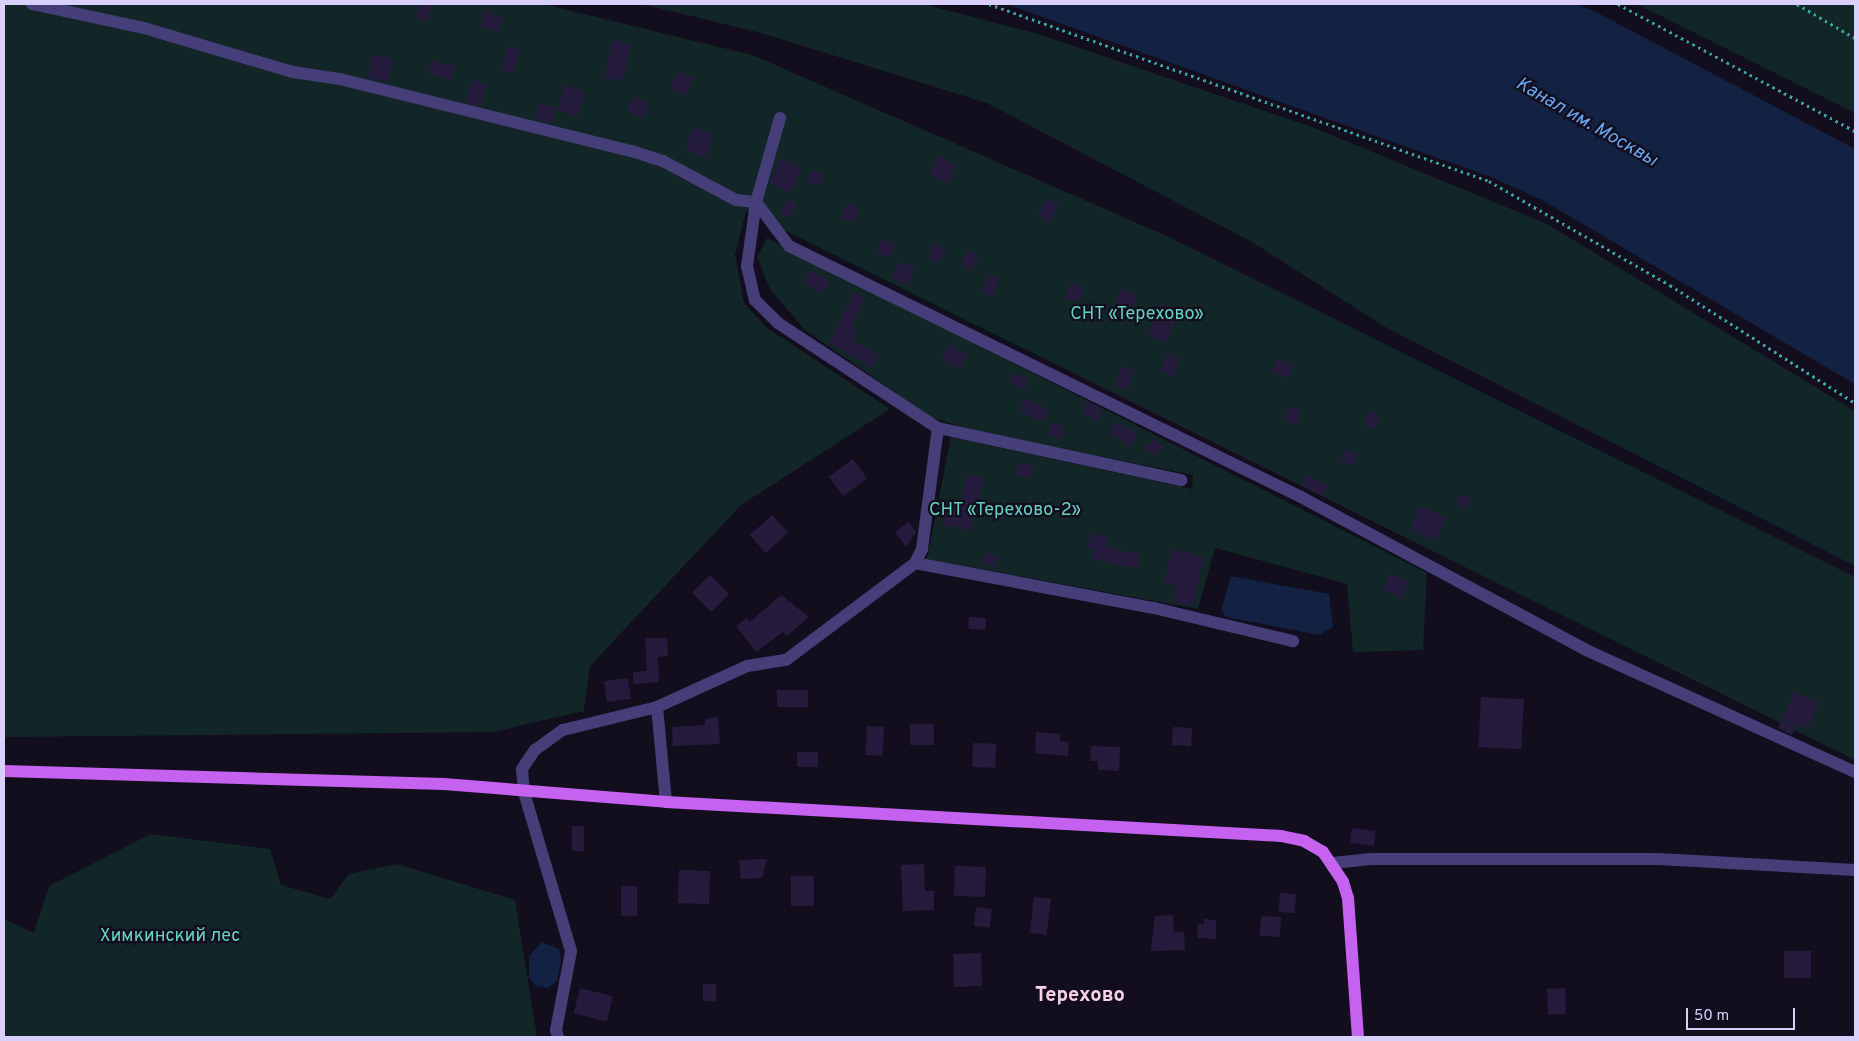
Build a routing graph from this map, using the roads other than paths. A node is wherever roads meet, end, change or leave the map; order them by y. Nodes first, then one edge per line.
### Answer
1 (32, 4) edge
2 (780, 118) dead end
3 (756, 202) junction
4 (938, 428) junction
5 (1181, 480) dead end
6 (915, 563) junction
7 (1293, 641) dead end
8 (657, 707) junction
9 (4, 771) edge
10 (1855, 772) edge
11 (524, 792) junction
12 (666, 802) junction
13 (1333, 863) junction
14 (1855, 870) edge
15 (558, 1037) edge
16 (1358, 1037) edge

1 - 3 street
2 - 3 street
3 - 4 street
3 - 10 street
4 - 5 street
4 - 6 street
6 - 7 street
6 - 8 street
8 - 11 street
8 - 12 street
9 - 11 main road
11 - 12 main road
11 - 15 street
12 - 13 main road
13 - 14 street
13 - 16 main road

